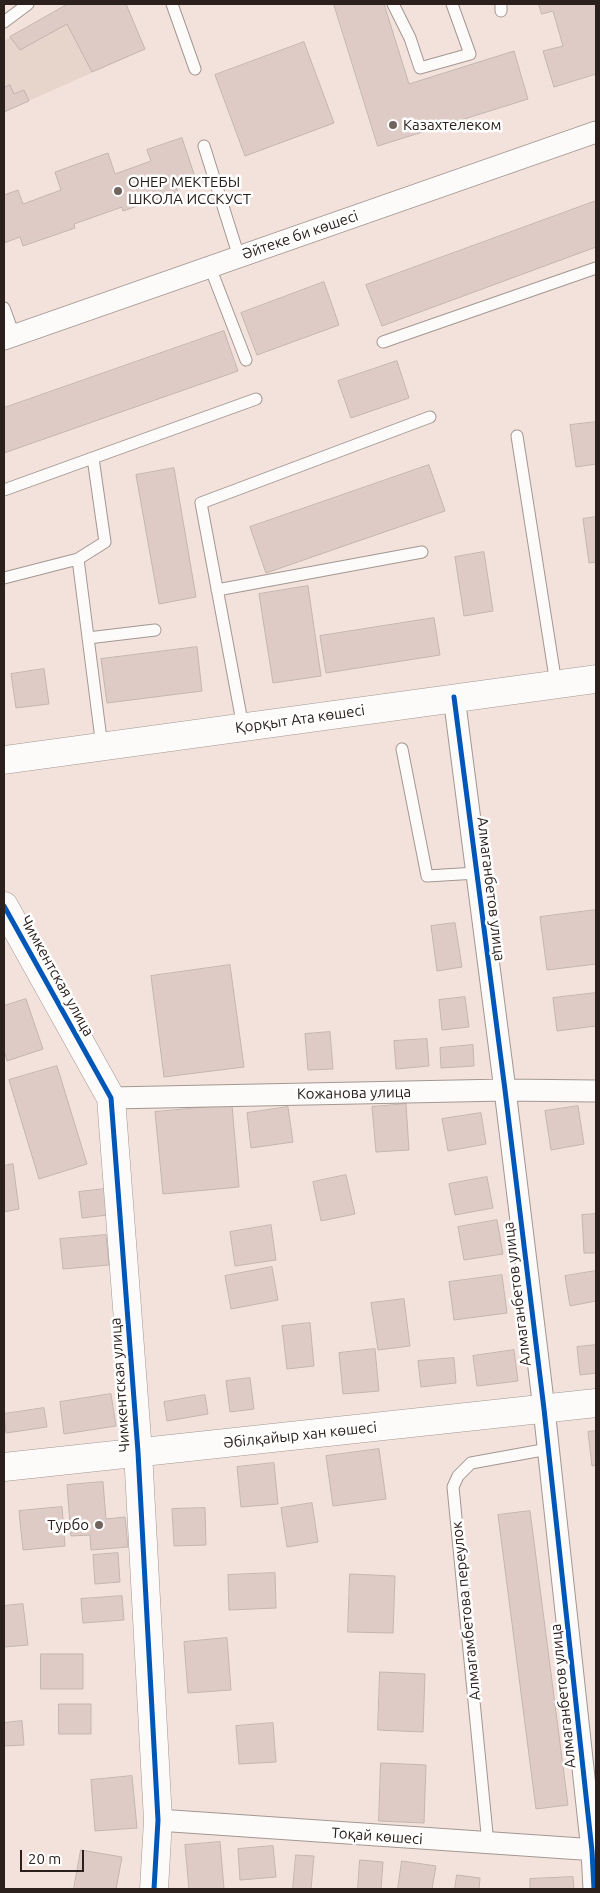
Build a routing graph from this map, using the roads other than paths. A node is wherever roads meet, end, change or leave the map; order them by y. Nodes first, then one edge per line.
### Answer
1 (28, 4) edge
2 (172, 4) edge
3 (394, 4) edge
4 (452, 4) edge
5 (4, 22) edge
6 (195, 69) dead end
7 (596, 132) edge
8 (204, 146) dead end
9 (239, 257) junction
10 (210, 267) junction
11 (596, 268) edge
12 (4, 308) edge
13 (9, 337) edge
14 (383, 342) dead end
15 (246, 360) dead end
16 (256, 399) dead end
17 (430, 417) dead end
18 (518, 436) dead end
19 (93, 458) junction
20 (4, 490) edge
21 (422, 552) dead end
22 (78, 559) junction
23 (4, 578) edge
24 (217, 590) junction
25 (155, 630) dead end
26 (88, 638) junction
27 (596, 679) edge
28 (556, 684) junction
29 (454, 697) junction
30 (243, 727) junction
31 (102, 746) junction
32 (402, 749) dead end
33 (4, 760) edge
34 (477, 873) junction
35 (4, 906) edge
36 (505, 1090) junction
37 (596, 1091) edge
38 (111, 1098) junction
39 (596, 1403) edge
40 (544, 1409) junction
41 (548, 1449) junction
42 (138, 1452) junction
43 (4, 1467) edge
44 (158, 1820) junction
45 (488, 1844) junction
46 (594, 1851) edge
47 (154, 1889) edge
48 (594, 1889) edge

1 - 5 lane
2 - 6 lane
3 - 4 lane
7 - 9 street, Әйтеке би көшесі
8 - 9 lane
9 - 10 street, Әйтеке би көшесі
10 - 13 street, Әйтеке би көшесі
10 - 15 lane
11 - 14 lane
12 - 13 lane
16 - 19 lane
17 - 24 lane
18 - 28 lane
19 - 20 lane
19 - 22 lane
21 - 24 lane
22 - 23 lane
22 - 26 lane
24 - 30 lane
25 - 26 lane
26 - 31 lane
27 - 28 street, Қорқыт Ата көшесі
28 - 29 street, Қорқыт Ата көшесі
29 - 30 street, Қорқыт Ата көшесі
29 - 34 street, Алмаганбетов улица
30 - 31 street, Қорқыт Ата көшесі
31 - 33 street, Қорқыт Ата көшесі
32 - 34 lane
34 - 36 street, Алмаганбетов улица
35 - 38 street, Чимкентская улица
36 - 37 street, Кожанова улица
36 - 38 street, Кожанова улица
36 - 40 street, Алмаганбетов улица
38 - 42 street, Чимкентская улица
39 - 40 street, Әбілқайыр хан көшесі
40 - 41 street, Алмаганбетов улица
40 - 42 street, Әбілқайыр хан көшесі
41 - 45 lane, Алмагамбетова переулок
41 - 46 street, Алмаганбетов улица
42 - 43 street, Әбілқайыр хан көшесі
42 - 44 street, Чимкентская улица
44 - 45 street, Тоқай көшесі
44 - 47 street, Чимкентская улица
45 - 46 street, Тоқай көшесі
46 - 48 street, Алмаганбетов улица

